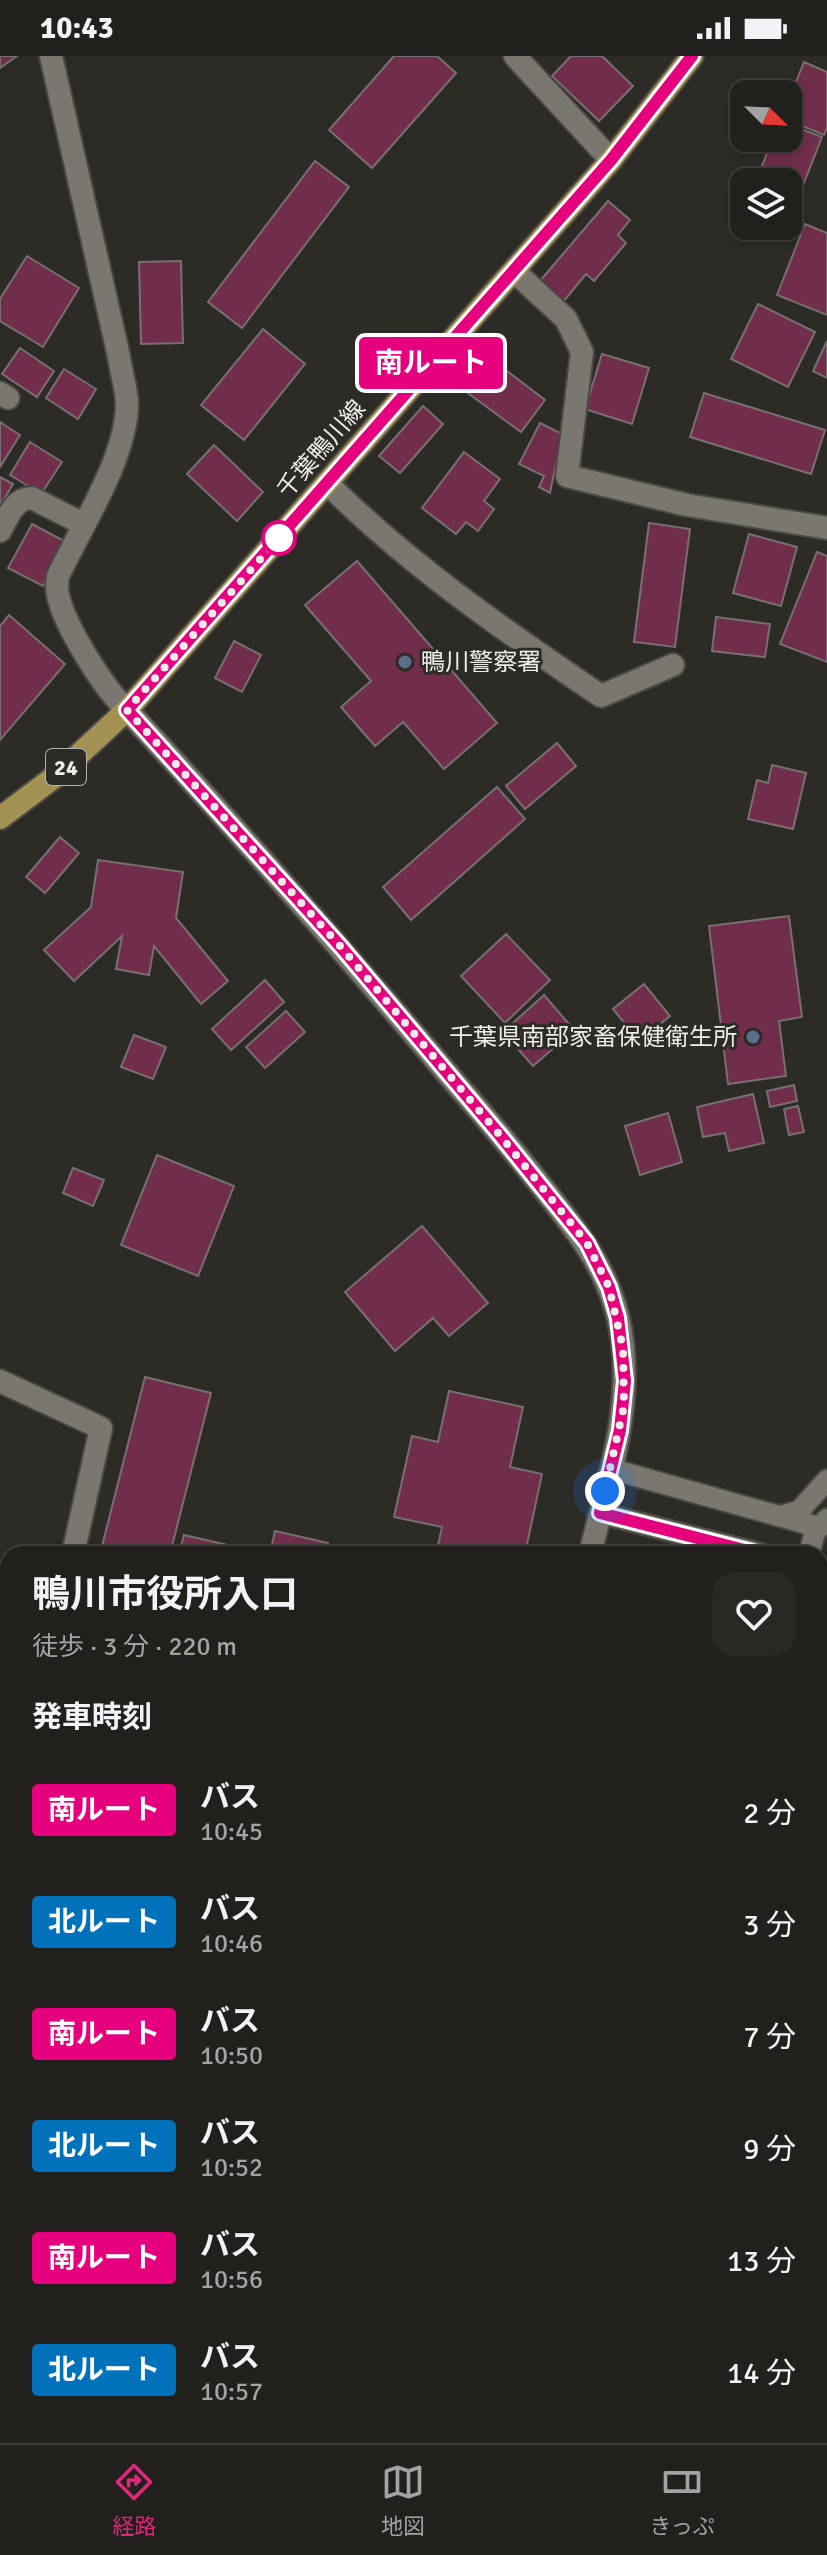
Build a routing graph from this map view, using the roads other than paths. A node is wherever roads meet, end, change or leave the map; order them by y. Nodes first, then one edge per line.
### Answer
1 (51, 56) edge
2 (515, 56) edge
3 (692, 56) edge
4 (611, 160) junction
5 (514, 271) junction
6 (327, 483) junction
7 (83, 524) junction
8 (827, 528) edge
9 (0, 531) edge
10 (673, 665) dead end
11 (127, 710) junction
12 (0, 818) edge
13 (0, 1381) edge
14 (611, 1469) junction
15 (827, 1480) edge
16 (600, 1513) junction
17 (780, 1516) junction
18 (823, 1523) edge
19 (75, 1546) edge
20 (592, 1546) edge
21 (730, 1546) edge
22 (810, 1546) edge

1 - 7 street
2 - 4 street
3 - 4 main road, 千葉鴨川線 / 24
4 - 5 main road, 千葉鴨川線 / 24
5 - 6 main road, 千葉鴨川線 / 24
5 - 8 street
6 - 10 street
6 - 11 main road, 千葉鴨川線 / 24
7 - 9 street
7 - 11 street
11 - 12 main road, 千葉鴨川線 / 24
11 - 14 street
13 - 19 street
14 - 16 street
14 - 17 lane
15 - 17 lane
16 - 20 street
16 - 21 lane
17 - 18 lane
18 - 22 lane

